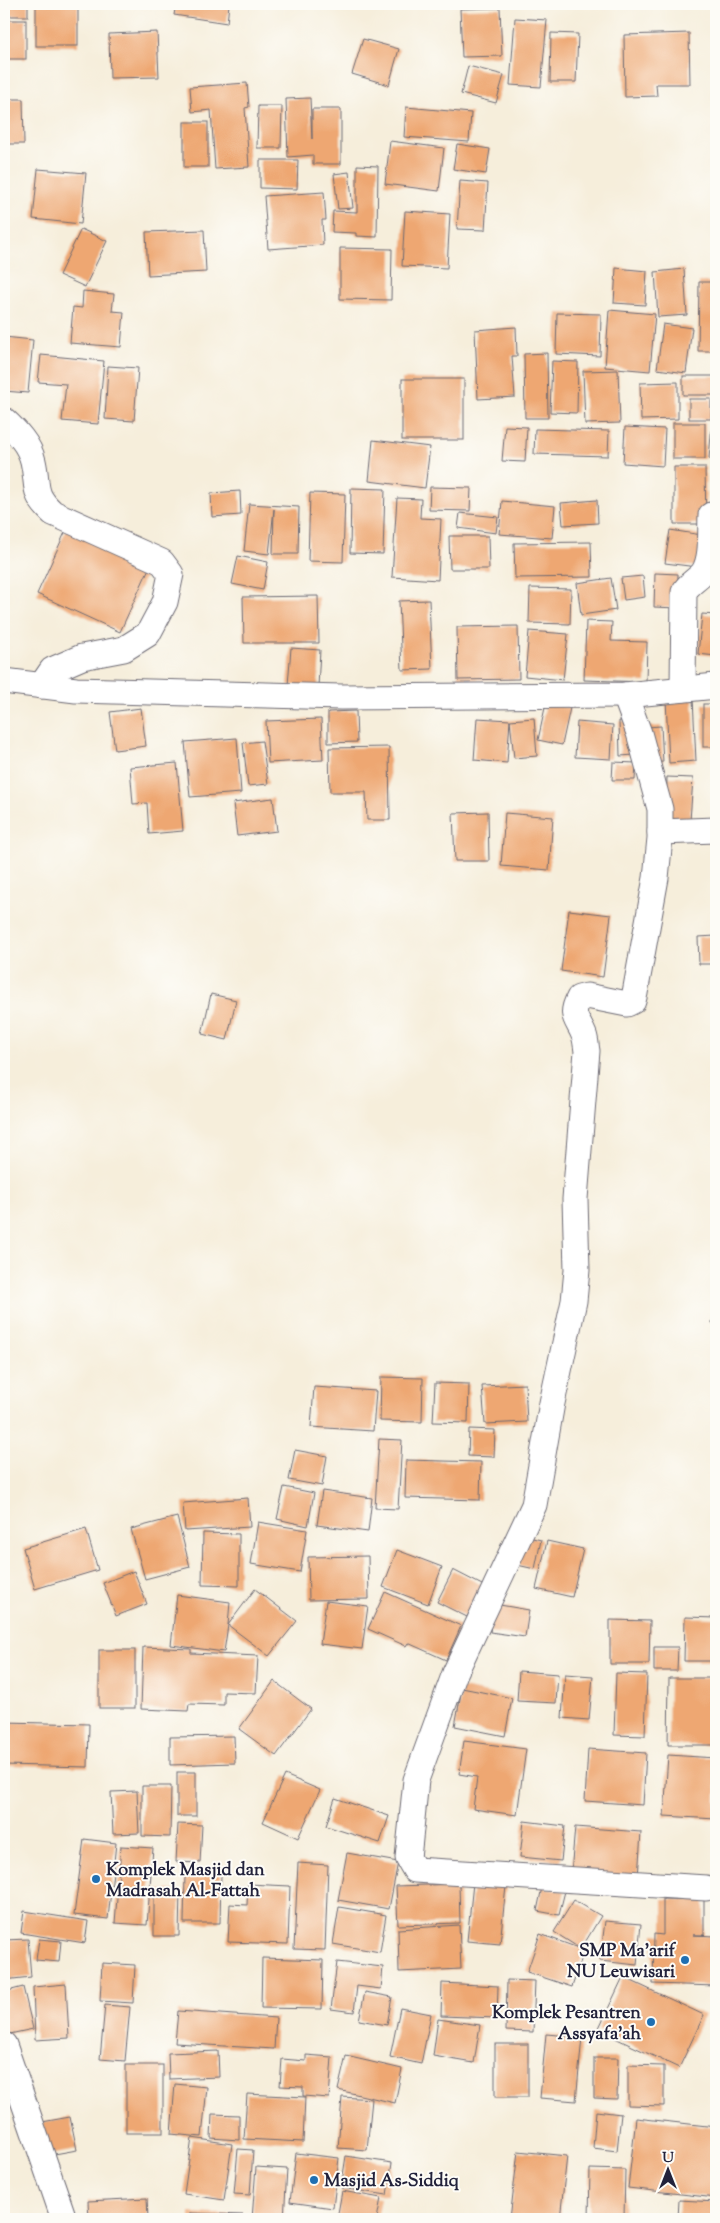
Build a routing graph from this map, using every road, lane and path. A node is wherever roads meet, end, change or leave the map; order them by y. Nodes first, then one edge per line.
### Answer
1 (4, 420) edge
2 (711, 515) dead end
3 (4, 681) edge
4 (41, 686) junction
5 (716, 686) edge
6 (682, 689) junction
7 (625, 695) junction
8 (716, 830) edge
9 (660, 832) junction
10 (706, 1888) dead end
11 (4, 2045) edge
12 (64, 2219) edge

1 - 4 street
2 - 6 street
3 - 4 street
4 - 7 street
5 - 6 street
6 - 7 street
7 - 9 street
8 - 9 street
9 - 10 street
11 - 12 street

